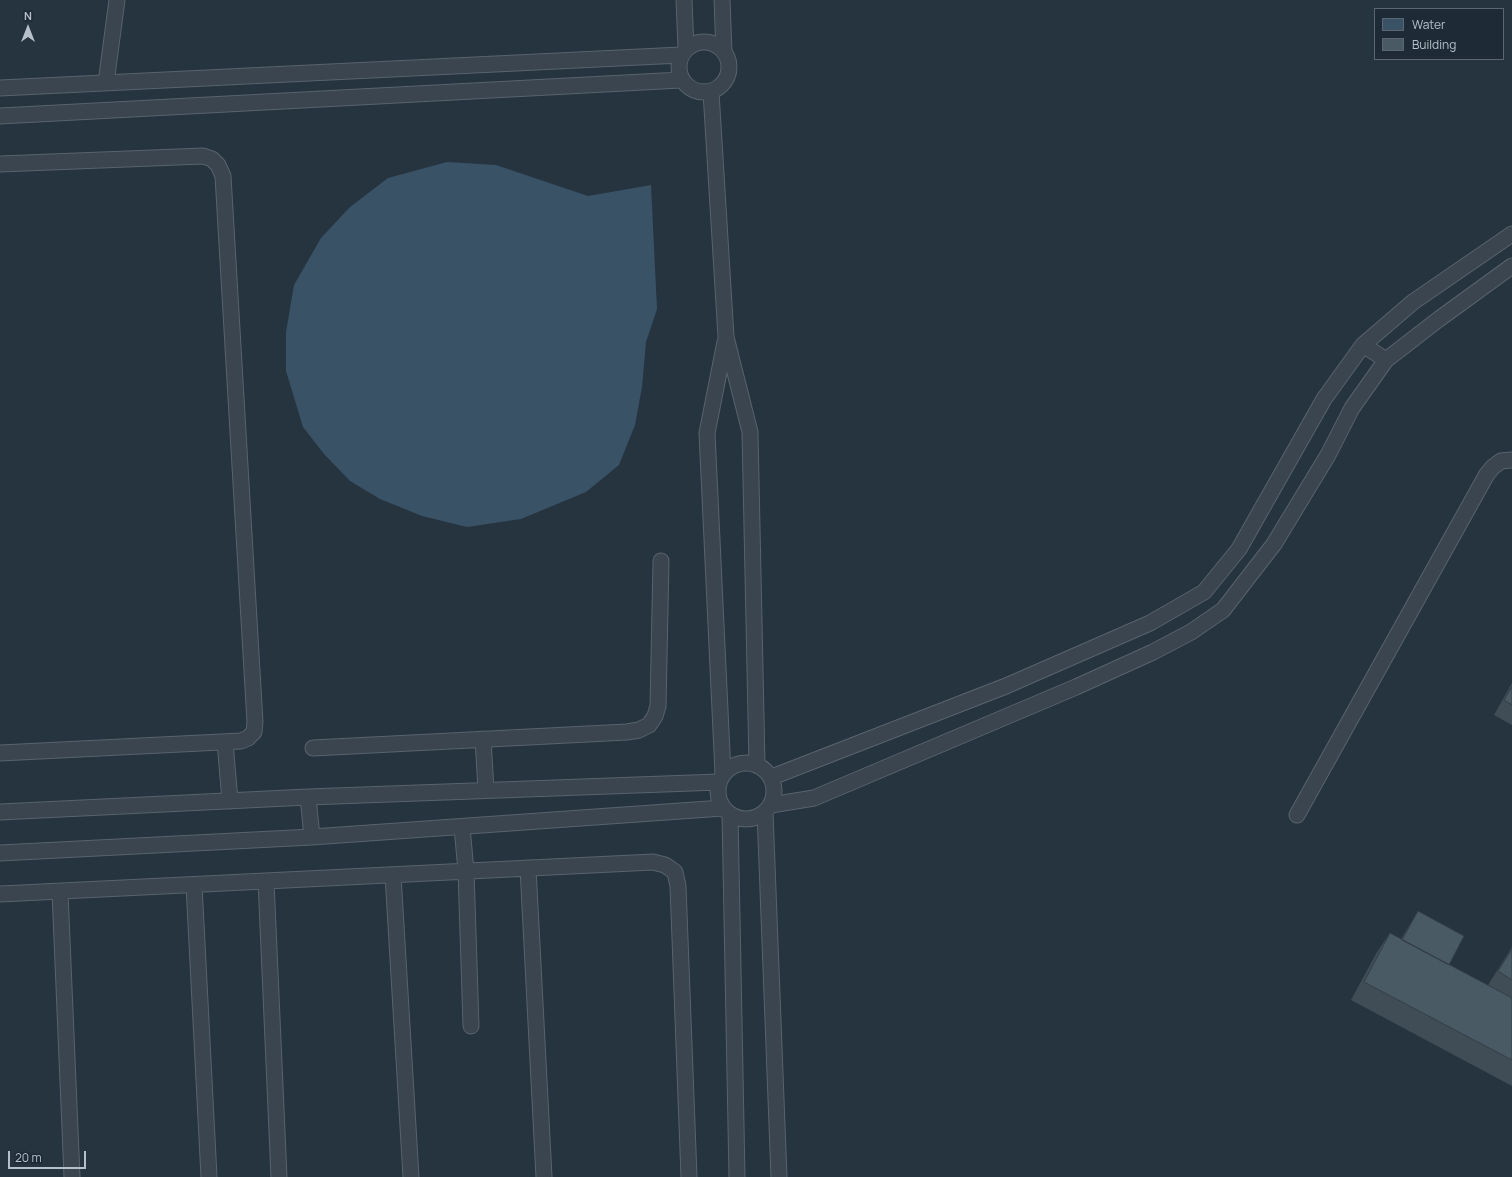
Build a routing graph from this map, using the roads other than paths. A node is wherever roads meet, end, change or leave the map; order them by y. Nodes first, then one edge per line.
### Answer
1 (116, 0) edge
2 (684, 0) edge
3 (722, 0) edge
4 (684, 52) junction
5 (724, 52) junction
6 (681, 80) junction
7 (106, 83) junction
8 (0, 88) edge
9 (710, 92) junction
10 (0, 116) edge
11 (0, 164) edge
12 (1512, 234) edge
13 (1512, 266) edge
14 (726, 337) junction
15 (1363, 345) junction
16 (1386, 360) junction
17 (1512, 460) edge
18 (661, 561) dead end
19 (1204, 592) junction
20 (1223, 610) junction
21 (483, 739) junction
22 (225, 742) junction
23 (313, 748) dead end
24 (0, 753) edge
25 (757, 764) junction
26 (772, 777) junction
27 (721, 778) junction
28 (486, 790) junction
29 (308, 797) junction
30 (230, 801) junction
31 (768, 809) junction
32 (727, 811) junction
33 (0, 812) edge
34 (1297, 815) dead end
35 (462, 827) junction
36 (312, 837) junction
37 (0, 853) edge
38 (528, 868) junction
39 (466, 871) junction
40 (394, 875) junction
41 (266, 881) junction
42 (194, 885) junction
43 (60, 892) junction
44 (0, 894) edge
45 (471, 1026) dead end
46 (72, 1177) edge
47 (209, 1177) edge
48 (279, 1177) edge
49 (411, 1177) edge
50 (544, 1177) edge
51 (689, 1177) edge
52 (737, 1177) edge
53 (780, 1177) edge

1 - 7 lane
2 - 4 lane
3 - 5 lane
4 - 5 lane
4 - 6 lane
4 - 7 lane
5 - 9 lane
6 - 9 lane
6 - 10 lane
7 - 8 lane
9 - 14 lane
11 - 22 lane
12 - 15 lane
13 - 16 lane
14 - 25 lane
14 - 27 lane
15 - 16 lane
15 - 19 lane
16 - 20 lane
17 - 34 lane
18 - 21 lane
19 - 20 lane
19 - 26 lane
20 - 31 lane
21 - 23 lane
21 - 28 lane
22 - 24 lane
22 - 30 lane
25 - 26 lane
25 - 27 lane
26 - 31 lane
27 - 28 lane
27 - 32 lane
28 - 29 lane
29 - 30 lane
29 - 36 lane
30 - 33 lane
31 - 32 lane
31 - 53 lane
32 - 35 lane
32 - 52 lane
35 - 36 lane
35 - 39 lane
36 - 37 lane
38 - 39 lane
38 - 50 lane
38 - 51 lane
39 - 40 lane
39 - 45 lane
40 - 41 lane
40 - 49 lane
41 - 42 lane
41 - 48 lane
42 - 43 lane
42 - 47 lane
43 - 44 lane
43 - 46 lane

